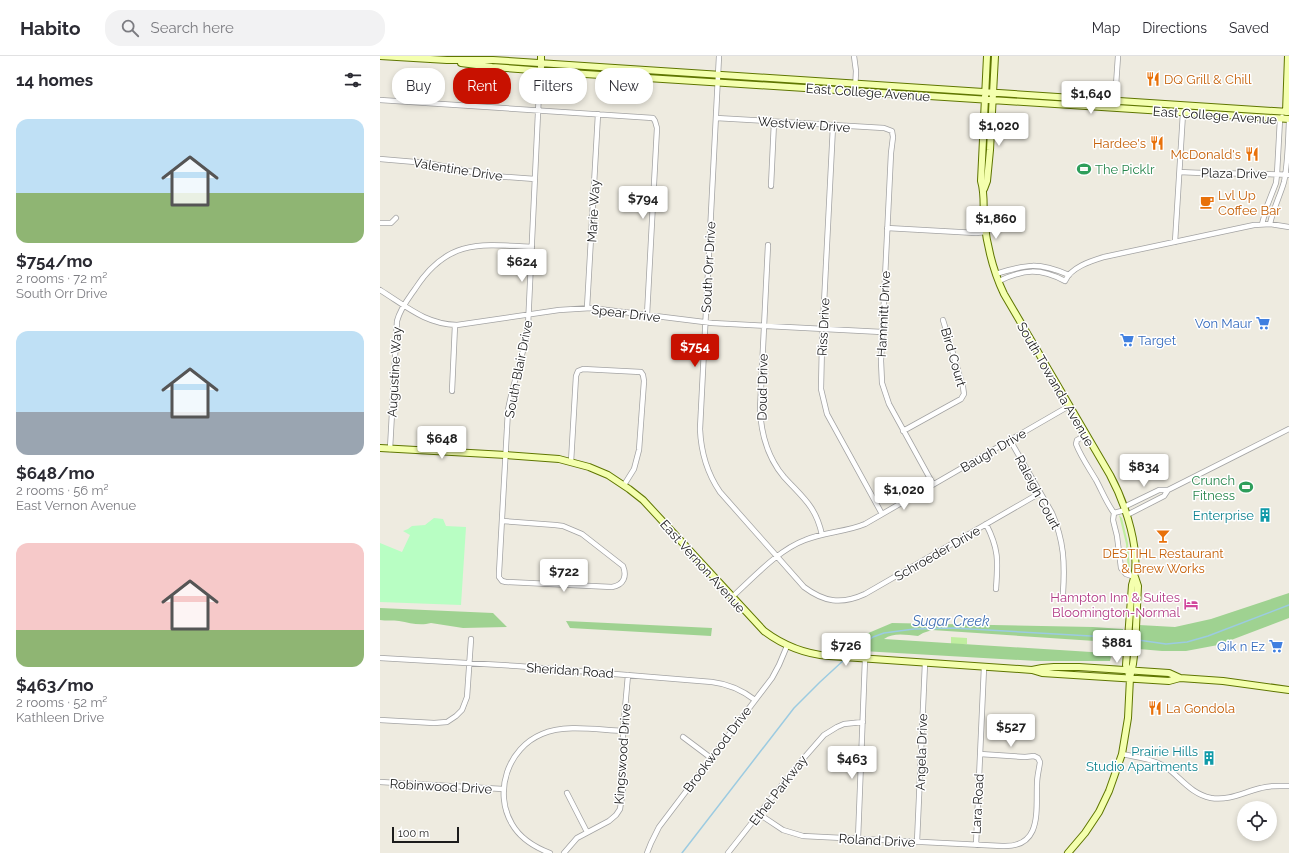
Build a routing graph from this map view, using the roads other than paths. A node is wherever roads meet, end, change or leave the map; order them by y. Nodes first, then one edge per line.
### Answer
1 (380, 56) edge
2 (719, 56) edge
3 (854, 56) edge
4 (987, 56) edge
5 (995, 56) edge
6 (1118, 56) edge
7 (1288, 56) edge
8 (541, 59) edge
9 (448, 60) junction
10 (519, 68) edge
11 (587, 73) edge
12 (718, 74) junction
13 (718, 82) junction
14 (855, 83) junction
15 (855, 91) junction
16 (985, 92) junction
17 (993, 92) junction
18 (985, 99) junction
19 (380, 100) edge
20 (993, 100) junction
21 (1115, 100) junction
22 (539, 104) edge
23 (1190, 104) junction
24 (539, 110) junction
25 (1146, 110) junction
26 (1183, 112) junction
27 (1287, 112) edge
28 (598, 114) junction
29 (716, 118) junction
30 (1280, 119) junction
31 (1289, 120) edge
32 (774, 122) junction
33 (833, 126) junction
34 (892, 130) joint
35 (380, 159) edge
36 (1180, 172) junction
37 (1277, 174) junction
38 (1287, 175) edge
39 (535, 179) junction
40 (771, 186) dead end
41 (984, 189) junction
42 (396, 218) dead end
43 (380, 223) edge
44 (1262, 224) junction
45 (1270, 224) junction
46 (1289, 227) edge
47 (887, 228) junction
48 (986, 232) junction
49 (1175, 242) junction
50 (768, 245) dead end
51 (532, 247) junction
52 (996, 274) junction
53 (1069, 275) junction
54 (999, 281) junction
55 (380, 290) edge
56 (404, 306) junction
57 (588, 308) junction
58 (528, 315) junction
59 (647, 315) junction
60 (943, 320) dead end
61 (705, 323) junction
62 (455, 325) junction
63 (764, 326) junction
64 (823, 329) junction
65 (882, 332) junction
66 (452, 391) dead end
67 (1069, 406) junction
68 (1289, 429) edge
69 (903, 431) junction
70 (1086, 435) junction
71 (1010, 440) junction
72 (380, 448) edge
73 (390, 449) junction
74 (506, 455) junction
75 (571, 462) junction
76 (933, 484) junction
77 (624, 485) junction
78 (1168, 490) junction
79 (1040, 493) junction
80 (1125, 511) junction
81 (1114, 513) junction
82 (882, 514) junction
83 (502, 522) junction
84 (986, 524) junction
85 (822, 535) junction
86 (777, 557) junction
87 (1135, 577) junction
88 (996, 589) dead end
89 (1063, 593) dead end
90 (732, 597) junction
91 (829, 600) joint
92 (471, 639) dead end
93 (788, 646) junction
94 (380, 658) edge
95 (865, 659) junction
96 (925, 663) junction
97 (469, 664) junction
98 (984, 667) junction
99 (1032, 670) junction
100 (1130, 671) junction
101 (628, 675) junction
102 (1130, 678) junction
103 (1180, 678) junction
104 (1289, 690) edge
105 (755, 700) junction
106 (380, 720) edge
107 (863, 722) junction
108 (623, 731) junction
109 (683, 737) dead end
110 (980, 754) junction
111 (1122, 754) junction
112 (711, 758) junction
113 (380, 782) edge
114 (1289, 786) edge
115 (503, 789) junction
116 (567, 794) dead end
117 (759, 814) junction
118 (587, 832) junction
119 (858, 838) junction
120 (917, 842) junction
121 (976, 845) junction
122 (550, 853) edge
123 (564, 853) edge
124 (647, 853) edge
125 (728, 853) edge
126 (1068, 853) edge

1 - 9 main road, East College Avenue
2 - 12 street, South Orr Drive
3 - 14 street
4 - 16 main road, South Towanda Avenue
5 - 17 main road, South Towanda Avenue
6 - 21 street
7 - 27 main road
8 - 9 main road, East College Avenue
8 - 12 main road, East College Avenue
9 - 10 main road, East College Avenue
11 - 13 main road, East College Avenue
12 - 13 street, South Orr Drive
12 - 14 main road, East College Avenue
13 - 15 main road, East College Avenue
13 - 29 street, South Orr Drive
14 - 15 street
14 - 16 main road, East College Avenue
15 - 18 main road, East College Avenue
16 - 17 main road, East College Avenue
16 - 18 main road, South Towanda Avenue
17 - 20 main road, South Towanda Avenue
17 - 21 main road, East College Avenue
18 - 20 main road, East College Avenue
18 - 41 main road, South Towanda Avenue
19 - 24 street
20 - 25 main road, East College Avenue
20 - 41 main road, South Towanda Avenue
21 - 23 main road, East College Avenue
22 - 24 street, South Blair Drive
23 - 25 main road
23 - 27 main road, East College Avenue
24 - 28 street
24 - 39 street, South Blair Drive
25 - 26 main road, East College Avenue
26 - 30 main road, East College Avenue
26 - 36 street
27 - 30 street
27 - 31 street
28 - 57 street, Marie Way
28 - 59 street
29 - 32 street, Westview Drive
29 - 61 street, South Orr Drive
30 - 31 main road, East College Avenue
30 - 37 street
31 - 38 street
32 - 33 street, Westview Drive
32 - 40 street
33 - 34 street, Westview Drive
33 - 64 street, Riss Drive
34 - 47 street, Hammitt Drive
35 - 39 street, Valentine Drive
36 - 37 street, Plaza Drive
36 - 49 street
37 - 38 street, Plaza Drive
37 - 44 street
38 - 45 street
39 - 51 street, South Blair Drive
41 - 48 main road, South Towanda Avenue
42 - 43 street
44 - 45 street
44 - 49 street
45 - 46 street
47 - 48 street
47 - 65 street, Hammitt Drive
48 - 52 main road, South Towanda Avenue
49 - 53 street
50 - 63 street, Doud Drive
51 - 56 street, Augustine Way
51 - 58 street, South Blair Drive
52 - 53 street
52 - 54 main road, South Towanda Avenue
53 - 54 street
54 - 67 main road, South Towanda Avenue
55 - 56 street, Spear Drive
56 - 62 street, Spear Drive
56 - 73 street, Augustine Way
57 - 58 street, Spear Drive
57 - 59 street, Spear Drive
58 - 62 street, Spear Drive
58 - 74 street, South Blair Drive
59 - 61 street, Spear Drive
60 - 69 street, Bird Court
61 - 63 street, Spear Drive
61 - 86 street, South Orr Drive
62 - 66 street
63 - 64 street, Spear Drive
63 - 85 street, Doud Drive
64 - 65 street, Spear Drive
64 - 82 street, Riss Drive
65 - 69 street, Hammitt Drive
67 - 70 main road, South Towanda Avenue
67 - 71 street, Baugh Drive
68 - 78 street
69 - 76 street, Hammitt Drive
70 - 80 main road, South Towanda Avenue
70 - 81 street
71 - 76 street, Baugh Drive
71 - 79 street, Raleigh Court
72 - 73 main road, East Vernon Avenue
73 - 74 main road, East Vernon Avenue
74 - 75 main road, East Vernon Avenue
74 - 83 street, South Blair Drive
75 - 77 main road, East Vernon Avenue
75 - 77 street
76 - 82 street, Baugh Drive
77 - 90 main road, East Vernon Avenue
78 - 80 street
78 - 80 street
79 - 84 street, Schroeder Drive
79 - 89 street, Raleigh Court
80 - 81 street
80 - 87 main road, South Towanda Avenue
81 - 87 street
82 - 85 street, Baugh Drive
83 - 83 street, South Blair Drive
84 - 88 street
84 - 91 street, Schroeder Drive
85 - 86 street, Baugh Drive
86 - 90 street, Baugh Drive
86 - 91 street, South Orr Drive
87 - 100 main road, South Towanda Avenue
87 - 100 main road, South Towanda Avenue
90 - 93 main road, East Vernon Avenue
92 - 97 street
93 - 95 main road, East Vernon Avenue
93 - 105 street, Brookwood Drive
94 - 97 street, Sheridan Road
95 - 96 main road, East Vernon Avenue
95 - 107 street
96 - 98 main road, East Vernon Avenue
96 - 120 street, Angela Drive
97 - 101 street, Sheridan Road
97 - 106 street
98 - 99 main road, East Vernon Avenue
98 - 110 street, Lara Road
99 - 100 main road, East Vernon Avenue
99 - 102 main road, East Vernon Avenue
100 - 102 main road, South Towanda Avenue
100 - 103 main road, East Vernon Avenue
101 - 105 street, Sheridan Road
101 - 108 street, Kingswood Drive
102 - 103 main road, East Vernon Avenue
102 - 111 main road, South Towanda Avenue
103 - 104 main road, East Vernon Avenue
105 - 112 street, Brookwood Drive
107 - 117 street, Ethel Parkway
107 - 119 street
108 - 115 street
108 - 118 street, Kingswood Drive
109 - 112 street
110 - 121 street, Lara Road
110 - 121 street, Roland Drive
111 - 114 street
111 - 126 main road, South Towanda Avenue
112 - 124 street, Brookwood Drive
113 - 115 street, Robinwood Drive
115 - 122 street
116 - 118 street
117 - 119 street, Roland Drive
117 - 125 street, Ethel Parkway
118 - 123 street, Kingswood Drive
119 - 120 street, Roland Drive
120 - 121 street, Roland Drive

